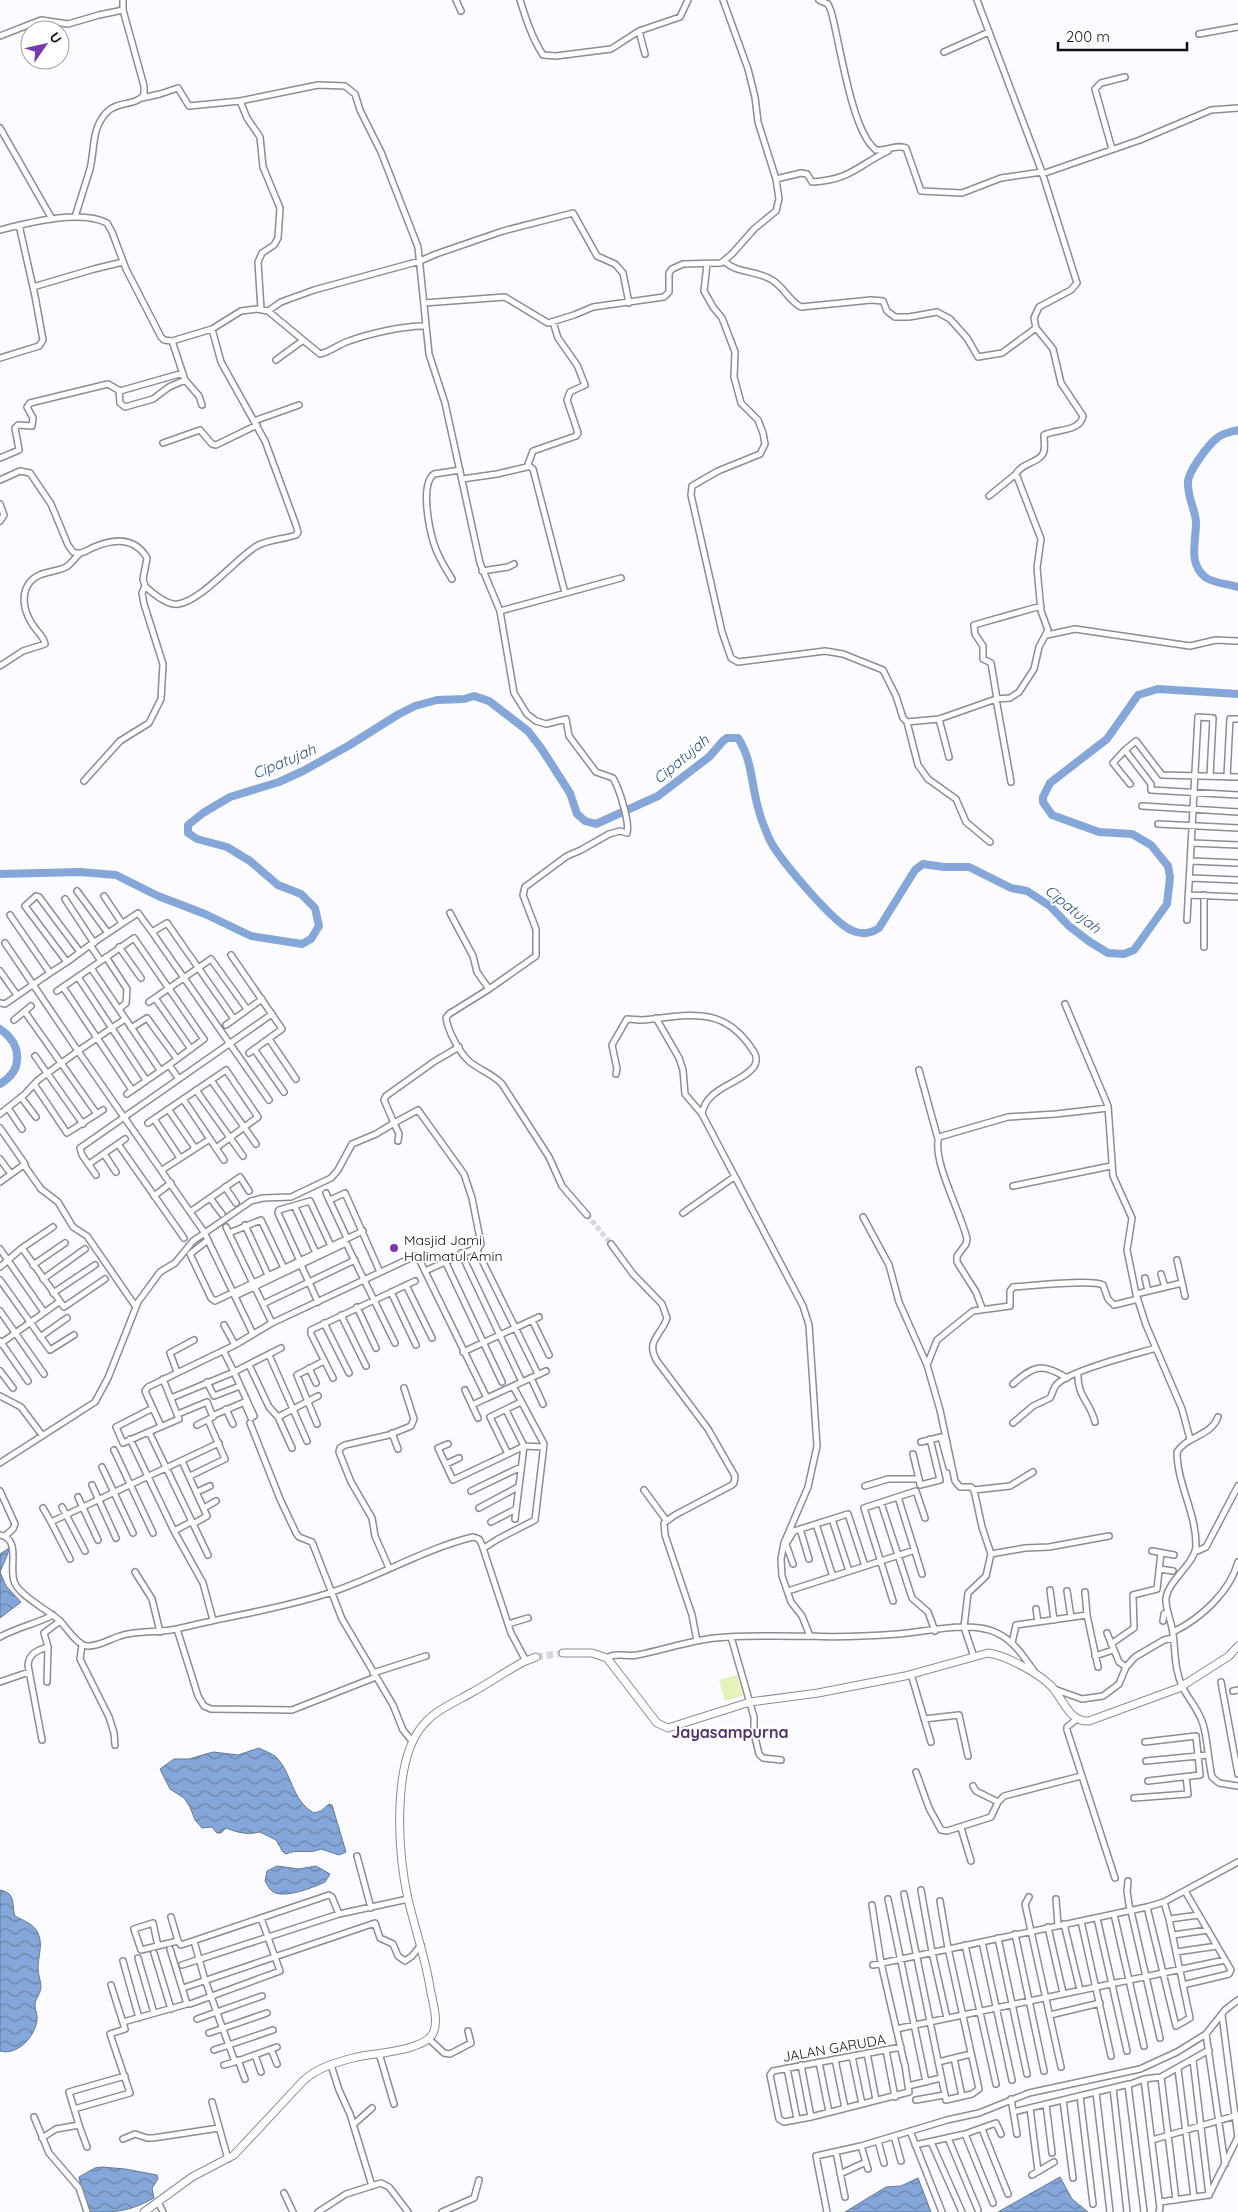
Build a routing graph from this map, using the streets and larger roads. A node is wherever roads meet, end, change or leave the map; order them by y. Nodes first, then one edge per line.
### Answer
1 (123, 0) edge
2 (456, 0) edge
3 (520, 0) edge
4 (688, 0) edge
5 (723, 0) edge
6 (819, 0) edge
7 (977, 0) edge
8 (123, 10) junction
9 (461, 11) dead end
10 (1238, 27) edge
11 (639, 31) junction
12 (989, 32) junction
13 (1199, 34) dead end
14 (0, 36) edge
15 (944, 52) dead end
16 (646, 54) dead end
17 (1124, 77) dead end
18 (142, 98) junction
19 (240, 101) junction
20 (1238, 108) edge
21 (0, 128) edge
22 (1112, 149) junction
23 (891, 150) junction
24 (1042, 173) junction
25 (776, 179) junction
26 (75, 217) junction
27 (52, 219) junction
28 (18, 225) junction
29 (0, 230) edge
30 (420, 261) junction
31 (724, 261) junction
32 (123, 262) junction
33 (707, 264) junction
34 (33, 287) junction
35 (424, 303) junction
36 (629, 303) junction
37 (261, 310) junction
38 (268, 311) junction
39 (553, 322) junction
40 (426, 326) junction
41 (1036, 328) junction
42 (212, 329) junction
43 (172, 341) junction
44 (302, 341) junction
45 (0, 358) edge
46 (276, 360) dead end
47 (183, 373) junction
48 (185, 380) junction
49 (119, 391) junction
50 (202, 404) dead end
51 (299, 405) dead end
52 (256, 423) junction
53 (163, 443) dead end
54 (0, 458) edge
55 (529, 466) junction
56 (460, 470) junction
57 (1016, 474) junction
58 (462, 479) junction
59 (0, 480) edge
60 (989, 496) dead end
61 (0, 504) edge
62 (0, 521) edge
63 (80, 554) junction
64 (514, 564) dead end
65 (482, 571) junction
66 (621, 578) dead end
67 (452, 579) dead end
68 (145, 586) junction
69 (565, 594) junction
70 (1041, 606) junction
71 (500, 611) junction
72 (1047, 635) junction
73 (1237, 641) dead end
74 (0, 666) edge
75 (996, 699) junction
76 (939, 719) junction
77 (1238, 719) edge
78 (907, 722) junction
79 (1124, 750) junction
80 (949, 757) dead end
81 (1195, 775) junction
82 (1210, 776) junction
83 (1227, 777) junction
84 (1238, 777) edge
85 (84, 780) dead end
86 (1011, 782) dead end
87 (1130, 784) dead end
88 (1194, 792) junction
89 (1238, 794) edge
90 (1142, 806) dead end
91 (1194, 810) junction
92 (1238, 812) edge
93 (1158, 824) dead end
94 (1193, 826) junction
95 (1238, 828) edge
96 (990, 842) dead end
97 (1192, 843) junction
98 (1238, 846) edge
99 (1191, 862) junction
100 (1238, 863) edge
101 (1190, 878) junction
102 (1238, 880) edge
103 (77, 891) dead end
104 (1189, 895) junction
105 (104, 896) dead end
106 (1204, 896) junction
107 (1238, 897) edge
108 (65, 899) dead end
109 (450, 913) dead end
110 (10, 915) dead end
111 (1187, 920) dead end
112 (122, 923) junction
113 (108, 932) junction
114 (152, 932) junction
115 (5, 943) dead end
116 (92, 944) junction
117 (119, 946) junction
118 (1204, 947) dead end
119 (80, 952) junction
120 (231, 955) dead end
121 (106, 957) junction
122 (100, 961) junction
123 (67, 962) junction
124 (91, 968) junction
125 (197, 968) junction
126 (0, 971) edge
127 (50, 973) junction
128 (78, 977) junction
129 (141, 978) dead end
130 (183, 978) junction
131 (33, 984) junction
132 (63, 987) junction
133 (169, 988) junction
134 (489, 988) junction
135 (57, 991) dead end
136 (17, 995) junction
137 (155, 998) junction
138 (262, 999) junction
139 (0, 1002) edge
140 (149, 1002) dead end
141 (1066, 1004) dead end
142 (32, 1006) dead end
143 (119, 1009) junction
144 (247, 1009) junction
145 (24, 1012) junction
146 (272, 1014) junction
147 (656, 1018) junction
148 (125, 1019) junction
149 (234, 1019) junction
150 (14, 1020) dead end
151 (226, 1025) dead end
152 (131, 1028) junction
153 (110, 1029) junction
154 (210, 1035) dead end
155 (96, 1038) junction
156 (204, 1039) junction
157 (269, 1039) junction
158 (230, 1044) junction
159 (459, 1047) junction
160 (190, 1049) junction
161 (254, 1049) junction
162 (78, 1051) junction
163 (249, 1053) dead end
164 (35, 1056) dead end
165 (177, 1059) junction
166 (61, 1063) junction
167 (169, 1065) junction
168 (160, 1070) junction
169 (919, 1070) dead end
170 (46, 1073) junction
171 (616, 1074) dead end
172 (179, 1079) junction
173 (296, 1079) dead end
174 (146, 1080) junction
175 (211, 1080) junction
176 (34, 1084) junction
177 (132, 1090) junction
178 (196, 1090) junction
179 (284, 1092) dead end
180 (127, 1094) dead end
181 (21, 1097) junction
182 (183, 1099) junction
183 (268, 1100) dead end
184 (8, 1108) junction
185 (1108, 1108) junction
186 (168, 1109) junction
187 (102, 1110) dead end
188 (0, 1114) edge
189 (97, 1114) junction
190 (702, 1114) junction
191 (36, 1117) dead end
192 (124, 1117) junction
193 (154, 1119) junction
194 (148, 1123) dead end
195 (394, 1123) junction
196 (83, 1124) junction
197 (0, 1128) edge
198 (245, 1128) junction
199 (22, 1129) dead end
200 (230, 1138) junction
201 (125, 1139) dead end
202 (210, 1139) junction
203 (938, 1139) junction
204 (398, 1141) dead end
205 (118, 1144) junction
206 (256, 1144) dead end
207 (195, 1148) junction
208 (216, 1148) junction
209 (104, 1154) junction
210 (243, 1156) dead end
211 (0, 1158) edge
212 (180, 1158) junction
213 (224, 1160) dead end
214 (89, 1164) junction
215 (24, 1165) junction
216 (1111, 1166) junction
217 (162, 1170) junction
218 (116, 1172) dead end
219 (11, 1174) junction
220 (96, 1175) dead end
221 (734, 1177) junction
222 (0, 1182) edge
223 (171, 1183) junction
224 (1013, 1186) dead end
225 (225, 1188) junction
226 (249, 1191) dead end
227 (326, 1193) dead end
228 (154, 1196) junction
229 (210, 1198) junction
230 (330, 1200) junction
231 (236, 1203) dead end
232 (295, 1207) junction
233 (190, 1212) junction
234 (222, 1214) dead end
235 (682, 1214) dead end
236 (587, 1215) tunnel mouth
237 (863, 1216) dead end
238 (245, 1225) junction
239 (53, 1227) dead end
240 (226, 1227) dead end
241 (204, 1232) junction
242 (229, 1233) junction
243 (364, 1233) junction
244 (184, 1238) dead end
245 (347, 1238) junction
246 (208, 1240) junction
247 (65, 1242) dead end
248 (611, 1244) tunnel mouth
249 (331, 1246) junction
250 (22, 1248) junction
251 (0, 1249) edge
252 (85, 1250) dead end
253 (477, 1250) junction
254 (316, 1253) junction
255 (461, 1254) junction
256 (354, 1260) junction
257 (1177, 1260) dead end
258 (8, 1261) junction
259 (445, 1261) junction
260 (300, 1263) junction
261 (34, 1265) junction
262 (95, 1265) dead end
263 (0, 1267) edge
264 (284, 1268) junction
265 (425, 1271) junction
266 (380, 1272) junction
267 (1161, 1274) dead end
268 (268, 1275) junction
269 (1145, 1278) dead end
270 (44, 1279) junction
271 (105, 1279) dead end
272 (0, 1280) edge
273 (364, 1280) junction
274 (415, 1281) dead end
275 (309, 1282) junction
276 (1182, 1283) junction
277 (254, 1284) junction
278 (406, 1285) junction
279 (1165, 1287) junction
280 (1148, 1291) junction
281 (391, 1292) junction
282 (53, 1294) junction
283 (234, 1294) junction
284 (1137, 1296) junction
285 (1185, 1296) dead end
286 (374, 1300) junction
287 (59, 1302) junction
288 (318, 1302) junction
289 (263, 1304) junction
290 (136, 1307) junction
291 (357, 1308) junction
292 (982, 1308) junction
293 (0, 1311) edge
294 (44, 1312) junction
295 (341, 1315) junction
296 (539, 1317) dead end
297 (67, 1318) dead end
298 (532, 1320) junction
299 (30, 1322) junction
300 (324, 1322) junction
301 (272, 1323) junction
302 (224, 1325) dead end
303 (516, 1328) junction
304 (16, 1333) junction
305 (74, 1334) dead end
306 (254, 1334) junction
307 (500, 1335) junction
308 (40, 1337) junction
309 (432, 1338) dead end
310 (194, 1340) dead end
311 (0, 1342) edge
312 (395, 1343) dead end
313 (484, 1343) junction
314 (235, 1345) junction
315 (416, 1345) dead end
316 (281, 1348) dead end
317 (376, 1348) dead end
318 (1156, 1348) junction
319 (463, 1352) junction
320 (225, 1354) dead end
321 (268, 1355) junction
322 (549, 1355) dead end
323 (324, 1361) junction
324 (249, 1365) junction
325 (927, 1365) junction
326 (366, 1366) dead end
327 (309, 1368) junction
328 (0, 1370) edge
329 (546, 1371) dead end
330 (178, 1372) junction
331 (234, 1372) junction
332 (349, 1373) dead end
333 (44, 1374) dead end
334 (538, 1374) junction
335 (1078, 1374) junction
336 (333, 1378) dead end
337 (531, 1378) junction
338 (1067, 1378) junction
339 (163, 1379) junction
340 (28, 1381) dead end
341 (207, 1382) junction
342 (502, 1382) dead end
343 (522, 1382) junction
344 (316, 1383) dead end
345 (1013, 1384) dead end
346 (240, 1386) junction
347 (513, 1386) junction
348 (12, 1388) dead end
349 (404, 1388) dead end
350 (465, 1390) dead end
351 (0, 1396) edge
352 (214, 1396) junction
353 (318, 1396) dead end
354 (171, 1398) junction
355 (487, 1398) junction
356 (245, 1401) junction
357 (307, 1401) junction
358 (205, 1402) junction
359 (521, 1402) junction
360 (543, 1404) dead end
361 (472, 1405) junction
362 (153, 1408) junction
363 (293, 1409) junction
364 (226, 1410) junction
365 (506, 1410) junction
366 (178, 1414) junction
367 (214, 1415) junction
368 (278, 1416) junction
369 (1218, 1417) dead end
370 (478, 1418) dead end
371 (208, 1420) junction
372 (1013, 1422) dead end
373 (1095, 1422) dead end
374 (233, 1424) dead end
375 (317, 1424) dead end
376 (197, 1425) dead end
377 (160, 1426) junction
378 (149, 1432) junction
379 (392, 1433) junction
380 (42, 1435) junction
381 (1190, 1438) junction
382 (930, 1439) junction
383 (130, 1440) junction
384 (307, 1441) dead end
385 (921, 1442) dead end
386 (219, 1443) junction
387 (448, 1444) dead end
388 (524, 1446) junction
389 (544, 1447) junction
390 (292, 1448) dead end
391 (398, 1449) dead end
392 (114, 1450) dead end
393 (508, 1454) junction
394 (913, 1454) dead end
395 (459, 1458) dead end
396 (182, 1460) junction
397 (0, 1463) edge
398 (446, 1464) junction
399 (102, 1466) dead end
400 (521, 1466) junction
401 (166, 1468) junction
402 (1033, 1472) dead end
403 (148, 1476) junction
404 (190, 1476) junction
405 (951, 1478) dead end
406 (920, 1482) junction
407 (130, 1484) junction
408 (92, 1485) dead end
409 (210, 1486) dead end
410 (865, 1486) dead end
411 (1238, 1486) edge
412 (518, 1487) junction
413 (644, 1490) dead end
414 (974, 1490) junction
415 (0, 1491) edge
416 (470, 1491) dead end
417 (916, 1491) junction
418 (197, 1492) junction
419 (114, 1493) junction
420 (78, 1497) dead end
421 (898, 1497) junction
422 (98, 1500) junction
423 (216, 1502) dead end
424 (881, 1502) junction
425 (62, 1507) dead end
426 (83, 1507) junction
427 (43, 1508) dead end
428 (204, 1508) junction
429 (479, 1508) dead end
430 (516, 1509) junction
431 (66, 1515) junction
432 (925, 1518) dead end
433 (515, 1519) dead end
434 (832, 1519) junction
435 (666, 1520) junction
436 (51, 1522) junction
437 (491, 1522) dead end
438 (192, 1523) junction
439 (816, 1524) junction
440 (800, 1529) junction
441 (174, 1531) junction
442 (133, 1533) dead end
443 (153, 1534) dead end
444 (3, 1536) edge
445 (1109, 1536) dead end
446 (116, 1538) dead end
447 (498, 1539) junction
448 (98, 1540) dead end
449 (481, 1542) junction
450 (484, 1548) junction
451 (915, 1550) junction
452 (85, 1551) dead end
453 (1152, 1551) dead end
454 (1195, 1552) junction
455 (1161, 1553) junction
456 (992, 1554) junction
457 (1174, 1555) dead end
458 (208, 1556) dead end
459 (898, 1556) junction
460 (809, 1559) dead end
461 (70, 1560) dead end
462 (881, 1561) junction
463 (1238, 1562) edge
464 (793, 1564) dead end
465 (865, 1566) junction
466 (390, 1568) junction
467 (1159, 1570) junction
468 (849, 1571) junction
469 (135, 1572) dead end
470 (1173, 1572) dead end
471 (922, 1574) dead end
472 (833, 1576) junction
473 (791, 1590) dead end
474 (1050, 1590) dead end
475 (1067, 1591) dead end
476 (332, 1592) junction
477 (1084, 1592) dead end
478 (893, 1601) dead end
479 (1036, 1609) dead end
480 (1168, 1612) junction
481 (53, 1615) junction
482 (1087, 1615) junction
483 (1071, 1617) junction
484 (528, 1618) dead end
485 (214, 1620) junction
486 (1054, 1620) junction
487 (60, 1621) junction
488 (1163, 1621) dead end
489 (1038, 1622) junction
490 (508, 1624) junction
491 (964, 1628) junction
492 (177, 1629) junction
493 (933, 1631) junction
494 (160, 1632) junction
495 (1173, 1632) junction
496 (1107, 1633) dead end
497 (810, 1636) junction
498 (731, 1637) junction
499 (0, 1638) edge
500 (1173, 1638) junction
501 (697, 1641) junction
502 (1012, 1643) junction
503 (1111, 1644) junction
504 (82, 1645) junction
505 (48, 1647) junction
506 (1113, 1650) junction
507 (1237, 1650) edge
508 (563, 1653) tunnel mouth
509 (426, 1656) dead end
510 (1095, 1656) junction
511 (536, 1657) tunnel mouth
512 (974, 1657) junction
513 (607, 1658) junction
514 (526, 1661) junction
515 (1098, 1667) dead end
516 (1126, 1667) junction
517 (29, 1672) junction
518 (911, 1674) junction
519 (374, 1675) junction
520 (1037, 1676) junction
521 (0, 1682) edge
522 (47, 1682) dead end
523 (1221, 1682) dead end
524 (1182, 1686) junction
525 (1053, 1688) junction
526 (750, 1702) junction
527 (924, 1719) junction
528 (1077, 1719) junction
529 (42, 1740) dead end
530 (412, 1741) junction
531 (931, 1742) dead end
532 (1145, 1742) dead end
533 (115, 1746) dead end
534 (1208, 1754) junction
535 (968, 1756) dead end
536 (1198, 1756) junction
537 (781, 1760) dead end
538 (1146, 1761) dead end
539 (916, 1772) dead end
540 (1238, 1774) edge
541 (1081, 1776) junction
542 (1186, 1776) junction
543 (1148, 1780) dead end
544 (974, 1786) dead end
545 (1238, 1786) edge
546 (1134, 1798) dead end
547 (998, 1802) junction
548 (961, 1828) junction
549 (357, 1856) dead end
550 (972, 1862) dead end
551 (1238, 1862) edge
552 (1115, 1878) dead end
553 (1128, 1881) dead end
554 (920, 1890) dead end
555 (1185, 1892) junction
556 (904, 1894) dead end
557 (1029, 1897) dead end
558 (1056, 1898) dead end
559 (408, 1899) junction
560 (888, 1899) dead end
561 (940, 1901) dead end
562 (1164, 1902) junction
563 (872, 1905) dead end
564 (1147, 1907) junction
565 (370, 1908) junction
566 (1131, 1911) junction
567 (338, 1914) junction
568 (1114, 1914) junction
569 (1200, 1914) junction
570 (171, 1918) dead end
571 (261, 1918) junction
572 (1098, 1918) junction
573 (1169, 1919) junction
574 (1081, 1921) junction
575 (1061, 1924) junction
576 (1048, 1927) junction
577 (1208, 1930) junction
578 (1031, 1931) junction
579 (1015, 1934) junction
580 (1173, 1935) junction
581 (267, 1936) junction
582 (998, 1938) junction
583 (194, 1941) junction
584 (178, 1942) junction
585 (982, 1942) junction
586 (421, 1944) junction
587 (965, 1945) junction
588 (158, 1946) junction
589 (1217, 1946) junction
590 (948, 1948) junction
591 (170, 1949) dead end
592 (932, 1952) junction
593 (1176, 1952) junction
594 (154, 1953) dead end
595 (916, 1956) junction
596 (274, 1957) junction
597 (138, 1958) dead end
598 (199, 1959) junction
599 (900, 1960) junction
600 (1225, 1960) junction
601 (122, 1961) dead end
602 (881, 1963) junction
603 (182, 1965) dead end
604 (873, 1965) dead end
605 (1180, 1968) junction
606 (1162, 1974) junction
607 (1145, 1978) junction
608 (205, 1980) junction
609 (1129, 1981) junction
610 (1112, 1984) junction
611 (1183, 1984) junction
612 (111, 1985) dead end
613 (1096, 1986) junction
614 (186, 1987) dead end
615 (1080, 1990) junction
616 (1063, 1994) junction
617 (212, 1996) junction
618 (262, 1996) dead end
619 (1046, 1997) junction
620 (1238, 2000) edge
621 (1030, 2001) junction
622 (1100, 2003) junction
623 (190, 2004) dead end
624 (1013, 2004) junction
625 (997, 2008) junction
626 (171, 2009) junction
627 (980, 2011) junction
628 (217, 2012) junction
629 (154, 2013) junction
630 (267, 2013) dead end
631 (964, 2015) junction
632 (1050, 2015) junction
633 (1222, 2015) junction
634 (139, 2018) junction
635 (947, 2018) junction
636 (196, 2019) dead end
637 (123, 2022) junction
638 (930, 2022) junction
639 (914, 2025) junction
640 (223, 2028) junction
641 (896, 2029) junction
642 (273, 2030) dead end
643 (468, 2031) dead end
644 (209, 2034) dead end
645 (1206, 2034) junction
646 (1160, 2038) dead end
647 (429, 2039) junction
648 (229, 2045) junction
649 (1144, 2046) dead end
650 (277, 2047) dead end
651 (901, 2048) junction
652 (271, 2049) junction
653 (214, 2050) dead end
654 (886, 2050) junction
655 (1210, 2050) junction
656 (1127, 2051) dead end
657 (379, 2053) junction
658 (867, 2053) junction
659 (971, 2054) junction
660 (255, 2055) junction
661 (852, 2056) junction
662 (1111, 2056) dead end
663 (954, 2058) junction
664 (835, 2059) junction
665 (1194, 2060) junction
666 (237, 2061) junction
667 (819, 2062) junction
668 (938, 2062) junction
669 (276, 2064) dead end
670 (331, 2065) junction
671 (801, 2065) junction
672 (224, 2066) dead end
673 (1061, 2067) dead end
674 (787, 2068) junction
675 (1178, 2069) junction
676 (1044, 2071) dead end
677 (261, 2072) dead end
678 (1028, 2074) dead end
679 (125, 2076) junction
680 (1161, 2077) junction
681 (941, 2078) junction
682 (245, 2079) dead end
683 (1144, 2079) junction
684 (1012, 2080) dead end
685 (926, 2082) junction
686 (996, 2084) dead end
687 (1129, 2084) junction
688 (908, 2086) junction
689 (1113, 2088) junction
690 (1096, 2092) junction
691 (944, 2095) junction
692 (962, 2096) junction
693 (1080, 2096) junction
694 (895, 2097) junction
695 (1011, 2099) junction
696 (876, 2100) junction
697 (916, 2100) dead end
698 (1062, 2100) junction
699 (212, 2102) dead end
700 (394, 2104) dead end
701 (862, 2104) junction
702 (1046, 2104) junction
703 (372, 2108) dead end
704 (845, 2108) junction
705 (1030, 2108) junction
706 (74, 2109) junction
707 (829, 2112) junction
708 (1013, 2112) junction
709 (1236, 2115) edge
710 (34, 2117) dead end
711 (811, 2117) junction
712 (797, 2119) junction
713 (1218, 2120) junction
714 (354, 2124) junction
715 (80, 2125) junction
716 (1201, 2126) junction
717 (219, 2128) junction
718 (982, 2129) junction
719 (910, 2131) junction
720 (1184, 2131) junction
721 (965, 2134) junction
722 (1001, 2134) dead end
723 (1017, 2134) dead end
724 (1168, 2135) junction
725 (894, 2136) junction
726 (42, 2138) junction
727 (948, 2138) junction
728 (1238, 2138) edge
729 (123, 2139) dead end
730 (1152, 2140) junction
731 (878, 2141) junction
732 (931, 2142) junction
733 (915, 2145) junction
734 (861, 2146) junction
735 (87, 2147) dead end
736 (836, 2152) junction
737 (1052, 2153) dead end
738 (228, 2159) junction
739 (901, 2161) dead end
740 (866, 2162) junction
741 (1054, 2162) dead end
742 (884, 2164) dead end
743 (1225, 2164) junction
744 (868, 2169) dead end
745 (840, 2174) junction
746 (1072, 2178) dead end
747 (479, 2180) dead end
748 (372, 2186) junction
749 (284, 2193) dead end
750 (1008, 2194) dead end
751 (1209, 2195) junction
752 (845, 2197) dead end
753 (1194, 2197) junction
754 (1176, 2200) junction
755 (158, 2202) junction
756 (1160, 2202) junction
757 (993, 2203) dead end
758 (1092, 2204) dead end
759 (978, 2210) dead end
760 (86, 2212) edge
761 (144, 2212) edge
762 (163, 2212) edge
763 (293, 2212) edge
764 (318, 2212) edge
765 (408, 2212) edge
766 (442, 2212) edge
767 (827, 2212) edge
768 (942, 2212) edge
769 (962, 2212) edge
770 (1110, 2212) edge
771 (1127, 2212) edge
772 (1144, 2212) edge
773 (1159, 2212) edge

1 - 8 street
2 - 9 street
3 - 11 street
4 - 11 street
5 - 25 street
6 - 23 street
7 - 12 street
8 - 14 street
8 - 18 street
10 - 13 street
11 - 16 street
12 - 15 street
12 - 24 street
17 - 22 street
18 - 19 street
18 - 26 street
19 - 30 street
19 - 37 street
20 - 22 street
21 - 27 street
22 - 24 street
23 - 24 street
23 - 25 street
24 - 41 street
25 - 31 street
26 - 27 street
26 - 32 street
27 - 28 street
28 - 29 street
28 - 34 street
30 - 35 street
30 - 36 street
30 - 38 street
31 - 33 street
31 - 41 street
32 - 34 street
32 - 43 street
33 - 36 street
33 - 78 street
34 - 45 street
35 - 39 street
35 - 40 street
36 - 39 street
37 - 38 street
37 - 42 street
38 - 44 street
39 - 55 street
40 - 44 street
40 - 56 street
41 - 57 street
42 - 43 street
42 - 52 street
43 - 47 street
44 - 46 street
47 - 48 street
47 - 49 street
48 - 49 street
48 - 50 street
49 - 54 street
51 - 52 street
52 - 53 street
52 - 68 street
55 - 58 street
55 - 69 street
56 - 58 street
56 - 67 street
57 - 60 street
57 - 70 street
58 - 65 street
59 - 63 street
61 - 62 street
63 - 68 street
63 - 74 street
64 - 65 street
65 - 71 street
66 - 69 street
68 - 85 street
69 - 71 street
70 - 72 street
70 - 75 street
71 - 134 street
72 - 73 street
72 - 75 street
75 - 76 street
75 - 86 street
76 - 78 street
76 - 80 street
77 - 83 street
78 - 96 street
79 - 81 street
79 - 87 street
79 - 88 street
81 - 82 street
81 - 82 street
81 - 88 street
82 - 83 street
83 - 84 street
88 - 89 street
88 - 91 street
90 - 91 street
91 - 92 street
91 - 94 street
93 - 94 street
94 - 95 street
94 - 97 street
97 - 98 street
97 - 99 street
99 - 100 street
99 - 101 street
101 - 102 street
101 - 104 street
103 - 113 street
104 - 106 street
104 - 111 street
105 - 112 street
106 - 107 street
106 - 118 street
108 - 116 street
109 - 134 street
110 - 127 street
112 - 113 street
112 - 114 street
113 - 116 street
114 - 125 street
114 - 130 street
115 - 131 street
116 - 119 street
116 - 122 street
117 - 121 street
117 - 129 street
117 - 133 street
119 - 123 street
119 - 123 street
120 - 138 street
121 - 122 street
121 - 143 street
122 - 124 street
123 - 127 street
124 - 128 street
124 - 143 street
125 - 130 street
125 - 144 street
125 - 149 street
126 - 136 street
127 - 131 street
128 - 132 street
128 - 153 street
130 - 133 street
130 - 158 street
131 - 136 street
131 - 162 street
132 - 135 street
132 - 155 street
133 - 137 street
133 - 156 street
134 - 159 street
136 - 139 street
137 - 140 street
137 - 160 street
138 - 144 street
138 - 146 street
141 - 185 street
142 - 145 street
143 - 148 street
144 - 149 street
145 - 150 street
145 - 166 street
146 - 157 street
146 - 158 street
147 - 171 street
147 - 190 street
147 - 190 street
148 - 152 street
148 - 153 street
149 - 151 street
152 - 165 street
152 - 168 street
153 - 155 street
153 - 174 street
154 - 156 street
155 - 162 street
155 - 177 street
156 - 160 street
157 - 161 street
157 - 173 street
158 - 172 street
158 - 183 street
159 - 195 street
159 - 236 street
160 - 165 street
161 - 163 street
161 - 179 street
162 - 166 street
162 - 192 street
164 - 170 street
165 - 167 street
166 - 170 street
166 - 189 street
167 - 168 street
167 - 172 street
168 - 174 street
169 - 203 street
170 - 176 street
170 - 196 street
172 - 192 street
174 - 177 street
175 - 178 street
175 - 198 street
175 - 198 street
176 - 181 street
176 - 196 street
177 - 180 street
178 - 182 street
178 - 200 street
181 - 184 street
181 - 191 street
182 - 186 street
182 - 202 street
184 - 188 street
184 - 199 street
185 - 203 street
185 - 216 street
186 - 193 street
186 - 207 street
187 - 189 street
189 - 196 street
190 - 221 street
192 - 214 street
192 - 217 street
193 - 194 street
193 - 212 street
195 - 204 street
195 - 241 street
195 - 253 street
197 - 215 street
198 - 200 street
198 - 206 street
200 - 208 street
200 - 210 street
201 - 205 street
202 - 207 street
202 - 208 street
203 - 292 street
205 - 209 street
205 - 228 street
207 - 212 street
208 - 213 street
209 - 214 street
209 - 218 street
211 - 219 street
212 - 217 street
214 - 220 street
215 - 219 street
215 - 290 street
216 - 224 street
216 - 284 street
217 - 223 street
219 - 222 street
221 - 235 street
221 - 497 street
223 - 228 street
223 - 233 street
225 - 226 street
225 - 229 street
225 - 231 street
227 - 230 street
228 - 244 street
229 - 233 street
229 - 234 street
230 - 243 street
230 - 245 street
232 - 249 street
232 - 254 street
232 - 260 street
233 - 241 street
237 - 325 street
238 - 242 street
238 - 264 street
238 - 268 street
239 - 250 street
240 - 242 street
241 - 246 street
241 - 290 street
242 - 277 street
243 - 245 street
243 - 266 street
245 - 249 street
246 - 283 street
246 - 283 street
247 - 261 street
248 - 435 street
249 - 254 street
250 - 258 street
250 - 261 street
251 - 258 street
252 - 270 street
253 - 255 street
253 - 303 street
254 - 260 street
255 - 259 street
255 - 307 street
256 - 260 street
256 - 273 street
256 - 275 street
257 - 276 street
258 - 263 street
258 - 294 street
259 - 265 street
259 - 313 street
260 - 264 street
260 - 275 street
260 - 277 street
261 - 270 street
262 - 282 street
264 - 268 street
265 - 266 street
265 - 319 street
266 - 273 street
267 - 279 street
268 - 277 street
269 - 280 street
270 - 282 street
271 - 287 street
272 - 299 street
273 - 286 street
273 - 288 street
274 - 278 street
275 - 288 street
275 - 289 street
276 - 279 street
276 - 285 street
277 - 283 street
277 - 289 street
278 - 281 street
278 - 309 street
279 - 280 street
280 - 284 street
281 - 286 street
281 - 315 street
282 - 287 street
283 - 306 street
284 - 292 street
284 - 318 street
286 - 291 street
286 - 312 street
287 - 294 street
288 - 301 street
289 - 301 street
290 - 380 street
291 - 295 street
291 - 317 street
292 - 325 street
293 - 304 street
294 - 299 street
295 - 300 street
295 - 326 street
296 - 298 street
297 - 308 street
298 - 303 street
298 - 322 street
299 - 304 street
299 - 308 street
300 - 323 street
300 - 332 street
301 - 306 street
302 - 314 street
303 - 307 street
303 - 334 street
304 - 311 street
304 - 333 street
305 - 308 street
306 - 314 street
307 - 313 street
307 - 343 street
310 - 330 street
311 - 340 street
313 - 319 street
313 - 342 street
314 - 330 street
316 - 321 street
318 - 335 street
318 - 381 street
319 - 355 street
320 - 331 street
321 - 324 street
321 - 363 street
323 - 327 street
323 - 336 street
324 - 331 street
324 - 368 street
325 - 414 street
327 - 344 street
327 - 357 street
328 - 348 street
329 - 334 street
330 - 339 street
331 - 341 street
331 - 346 street
334 - 337 street
335 - 338 street
335 - 373 street
337 - 343 street
337 - 360 street
338 - 345 street
338 - 372 street
339 - 354 street
339 - 362 street
341 - 352 street
341 - 354 street
343 - 347 street
346 - 352 street
346 - 356 street
347 - 355 street
347 - 359 street
349 - 379 street
350 - 361 street
351 - 380 street
352 - 358 street
353 - 357 street
354 - 366 street
355 - 361 street
356 - 364 street
356 - 476 street
357 - 363 street
357 - 375 street
358 - 366 street
358 - 367 street
359 - 365 street
359 - 389 street
361 - 370 street
362 - 377 street
362 - 383 street
363 - 368 street
363 - 384 street
364 - 367 street
364 - 374 street
365 - 388 street
365 - 393 street
366 - 377 street
367 - 371 street
368 - 390 street
369 - 381 street
371 - 376 street
371 - 386 street
377 - 378 street
378 - 383 street
378 - 401 street
379 - 391 street
379 - 466 street
380 - 397 street
381 - 454 street
382 - 385 street
382 - 405 street
382 - 406 street
383 - 403 street
386 - 396 street
386 - 404 street
387 - 398 street
388 - 389 street
388 - 393 street
388 - 400 street
389 - 447 street
392 - 407 street
393 - 398 street
394 - 406 street
395 - 398 street
396 - 401 street
396 - 404 street
399 - 419 street
400 - 412 street
400 - 416 street
401 - 403 street
401 - 438 street
402 - 414 street
403 - 407 street
403 - 441 street
404 - 418 street
406 - 410 street
406 - 417 street
407 - 419 street
407 - 443 street
408 - 422 street
409 - 418 street
411 - 454 street
412 - 429 street
412 - 430 street
413 - 435 street
414 - 456 street
415 - 444 street
417 - 421 street
417 - 432 street
418 - 428 street
419 - 422 street
419 - 442 street
420 - 426 street
421 - 424 street
421 - 451 street
422 - 426 street
422 - 446 street
423 - 428 street
424 - 459 street
424 - 462 street
425 - 431 street
426 - 431 street
426 - 448 street
427 - 436 street
428 - 438 street
430 - 433 street
430 - 437 street
431 - 436 street
431 - 452 street
434 - 439 street
434 - 465 street
434 - 468 street
435 - 501 street
436 - 461 street
438 - 441 street
438 - 458 street
439 - 440 street
439 - 472 street
440 - 460 street
440 - 464 street
441 - 485 street
444 - 481 street
445 - 456 street
447 - 449 street
447 - 450 street
449 - 450 street
449 - 466 street
450 - 490 street
451 - 459 street
451 - 471 street
453 - 455 street
454 - 480 street
455 - 457 street
455 - 467 street
456 - 491 street
459 - 462 street
459 - 493 street
462 - 465 street
462 - 478 street
463 - 495 street
465 - 468 street
466 - 476 street
467 - 470 street
467 - 503 street
468 - 472 street
469 - 494 street
472 - 473 street
474 - 486 street
475 - 483 street
476 - 485 street
476 - 519 street
477 - 482 street
479 - 489 street
480 - 488 street
480 - 495 street
481 - 487 street
481 - 499 street
482 - 483 street
482 - 510 street
483 - 486 street
484 - 490 street
485 - 492 street
486 - 489 street
487 - 504 street
487 - 505 street
489 - 502 street
490 - 514 street
491 - 493 street
491 - 502 street
491 - 512 street
492 - 494 street
492 - 519 street
493 - 497 street
494 - 504 street
495 - 500 street
496 - 503 street
497 - 498 street
498 - 501 street
498 - 526 street
500 - 516 street
500 - 524 street
501 - 513 street
502 - 520 street
503 - 506 street
504 - 533 street
505 - 517 street
505 - 522 street
506 - 510 street
506 - 516 street
507 - 524 street
508 - 513 street
509 - 519 street
510 - 515 street
511 - 514 street
512 - 518 street
512 - 520 street
513 - 526 street
514 - 530 street
516 - 525 street
517 - 521 street
517 - 529 street
518 - 526 street
518 - 527 street
519 - 530 street
520 - 525 street
523 - 540 street
524 - 528 street
524 - 534 street
525 - 528 street
526 - 537 street
527 - 531 street
527 - 535 street
528 - 541 street
530 - 559 street
532 - 536 street
534 - 536 street
534 - 545 street
536 - 538 street
536 - 542 street
539 - 548 street
541 - 547 street
541 - 552 street
542 - 543 street
542 - 546 street
544 - 547 street
547 - 548 street
548 - 550 street
549 - 565 street
551 - 555 street
553 - 566 street
554 - 592 street
555 - 562 street
555 - 569 street
556 - 595 street
557 - 578 street
558 - 575 street
559 - 565 street
559 - 586 street
560 - 599 street
561 - 590 street
562 - 564 street
562 - 573 street
563 - 602 street
564 - 566 street
564 - 606 street
565 - 567 street
566 - 568 street
566 - 607 street
567 - 571 street
567 - 581 street
568 - 572 street
568 - 609 street
569 - 573 street
569 - 577 street
570 - 584 street
571 - 581 street
571 - 583 street
572 - 574 street
572 - 610 street
573 - 580 street
574 - 575 street
574 - 613 street
575 - 576 street
575 - 615 street
576 - 578 street
576 - 616 street
577 - 580 street
577 - 589 street
578 - 579 street
578 - 619 street
579 - 582 street
579 - 621 street
580 - 593 street
581 - 596 street
581 - 598 street
582 - 585 street
582 - 624 street
583 - 584 street
583 - 598 street
584 - 588 street
585 - 587 street
585 - 625 street
586 - 596 street
586 - 647 street
587 - 590 street
587 - 627 street
588 - 588 street
589 - 593 street
589 - 600 street
590 - 592 street
590 - 631 street
591 - 626 street
592 - 595 street
592 - 635 street
593 - 605 street
594 - 626 street
595 - 599 street
595 - 638 street
596 - 608 street
596 - 617 street
597 - 629 street
598 - 603 street
598 - 608 street
599 - 602 street
599 - 639 street
600 - 605 street
600 - 611 street
601 - 634 street
602 - 604 street
602 - 641 street
605 - 606 street
605 - 611 street
606 - 607 street
606 - 611 street
607 - 609 street
607 - 646 street
608 - 614 street
608 - 617 street
609 - 610 street
609 - 649 street
610 - 613 street
610 - 656 street
612 - 637 street
613 - 615 street
613 - 622 street
615 - 616 street
616 - 619 street
617 - 623 street
617 - 628 street
618 - 628 street
619 - 621 street
619 - 632 street
620 - 633 street
621 - 624 street
621 - 676 street
622 - 632 street
622 - 662 street
624 - 625 street
624 - 678 street
625 - 627 street
625 - 684 street
626 - 629 street
627 - 631 street
627 - 686 street
628 - 636 street
628 - 640 street
629 - 634 street
630 - 640 street
631 - 635 street
631 - 659 street
632 - 673 street
633 - 645 street
633 - 709 street
634 - 637 street
635 - 638 street
637 - 679 street
638 - 639 street
638 - 668 street
639 - 641 street
639 - 685 street
640 - 644 street
640 - 648 street
641 - 651 street
642 - 648 street
643 - 647 street
645 - 655 street
645 - 695 street
647 - 657 street
648 - 653 street
648 - 666 street
650 - 652 street
651 - 654 street, JALAN GARUDA
651 - 688 street
652 - 660 street
652 - 669 street
654 - 658 street, JALAN GARUDA
654 - 694 street
655 - 665 street
655 - 713 street
657 - 670 street
657 - 700 street
658 - 661 street, JALAN GARUDA
658 - 696 street
659 - 663 street
659 - 692 street
660 - 666 street
660 - 677 street
661 - 664 street, JALAN GARUDA
661 - 701 street
663 - 668 street
663 - 692 street
664 - 667 street, JALAN GARUDA
664 - 704 street
665 - 675 street
665 - 716 street
666 - 672 street
666 - 682 street
667 - 671 street, JALAN GARUDA
667 - 707 street
668 - 681 street
670 - 714 street
670 - 738 street
671 - 674 street, JALAN GARUDA
671 - 711 street
674 - 712 street
674 - 712 street, JALAN GARUDA
675 - 680 street
675 - 720 street
679 - 706 street
679 - 706 street
680 - 683 street
680 - 724 street
681 - 685 street
681 - 691 street
683 - 687 street
683 - 730 street
685 - 688 street
687 - 689 street
687 - 772 street
688 - 694 street
689 - 690 street
689 - 771 street
690 - 693 street
690 - 770 street
691 - 692 street
691 - 697 street
693 - 698 street
693 - 758 street
694 - 696 street
695 - 708 street
695 - 719 street
696 - 701 street
698 - 702 street
698 - 746 street
699 - 717 street
701 - 704 street
702 - 705 street
702 - 737 street
703 - 714 street
704 - 707 street
705 - 708 street
705 - 741 street
706 - 715 street
707 - 711 street
708 - 723 street
709 - 713 street
709 - 728 street
710 - 726 street
711 - 712 street
713 - 716 street
713 - 743 street
714 - 748 street
715 - 726 street
715 - 735 street
716 - 720 street
716 - 751 street
717 - 729 street
717 - 738 street
718 - 721 street
718 - 722 street
718 - 750 street
719 - 725 street
719 - 733 street
720 - 724 street
720 - 753 street
721 - 727 street
721 - 757 street
724 - 730 street
724 - 754 street
725 - 731 street
725 - 739 street
726 - 760 street
727 - 732 street
727 - 759 street
728 - 743 street
730 - 756 street
731 - 734 street
731 - 742 street
732 - 733 street
732 - 769 street
733 - 768 street
734 - 736 street
734 - 740 street
736 - 745 street
736 - 767 street
738 - 755 street
740 - 744 street
740 - 745 street
743 - 751 street
745 - 752 street
747 - 766 street
748 - 764 street
748 - 765 street
749 - 763 street
751 - 753 street
753 - 754 street
754 - 756 street
755 - 761 street
755 - 762 street
756 - 773 street

